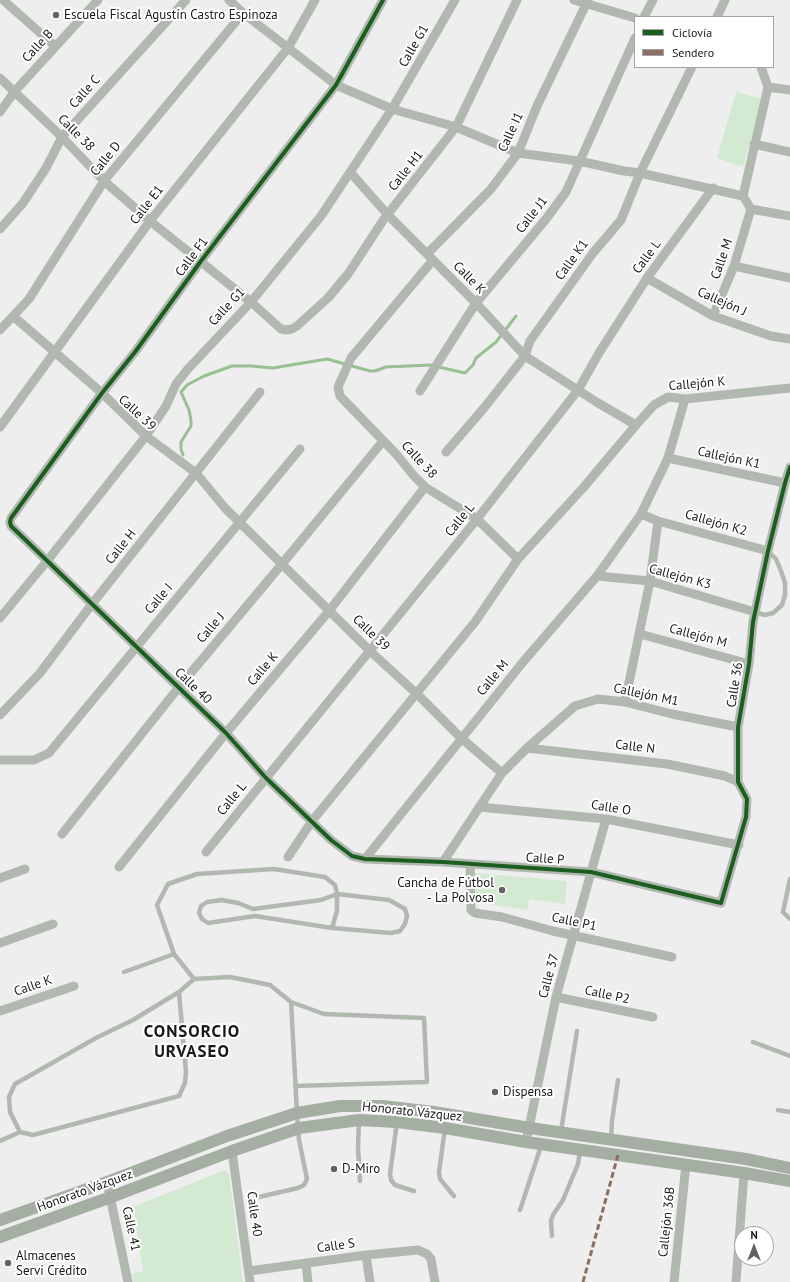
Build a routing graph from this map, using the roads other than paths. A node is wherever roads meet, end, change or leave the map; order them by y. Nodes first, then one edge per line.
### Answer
1 (3, 0) edge
2 (98, 0) edge
3 (186, 0) edge
4 (229, 0) edge
5 (315, 0) edge
6 (383, 0) edge
7 (455, 0) edge
8 (517, 0) edge
9 (574, 0) edge
10 (653, 0) edge
11 (725, 0) edge
12 (587, 2) edge
13 (240, 7) edge
14 (645, 16) edge
15 (717, 16) edge
16 (634, 18) edge
17 (634, 40) edge
18 (55, 46) junction
19 (288, 48) junction
20 (692, 68) edge
21 (761, 68) edge
22 (0, 78) edge
23 (336, 85) junction
24 (768, 87) junction
25 (790, 90) edge
26 (15, 91) junction
27 (392, 109) junction
28 (0, 112) edge
29 (456, 127) junction
30 (62, 137) junction
31 (754, 144) junction
32 (790, 152) edge
33 (518, 153) junction
34 (579, 161) junction
35 (350, 172) junction
36 (640, 172) junction
37 (104, 181) junction
38 (713, 188) junction
39 (743, 196) junction
40 (751, 209) junction
41 (388, 215) junction
42 (790, 216) edge
43 (150, 221) junction
44 (0, 229) edge
45 (430, 257) junction
46 (201, 261) junction
47 (734, 266) junction
48 (647, 278) junction
49 (790, 278) edge
50 (251, 302) junction
51 (476, 304) junction
52 (13, 316) junction
53 (713, 316) junction
54 (281, 329) joint
55 (0, 330) edge
56 (790, 339) edge
57 (56, 352) junction
58 (525, 356) junction
59 (351, 358) joint
60 (790, 388) edge
61 (578, 390) junction
62 (420, 391) dead end
63 (260, 392) dead end
64 (102, 393) junction
65 (685, 399) junction
66 (636, 425) junction
67 (0, 427) edge
68 (146, 436) junction
69 (383, 441) junction
70 (300, 449) dead end
71 (446, 452) dead end
72 (668, 458) junction
73 (790, 468) edge
74 (196, 473) junction
75 (785, 483) junction
76 (425, 487) junction
77 (641, 514) junction
78 (478, 519) junction
79 (658, 521) junction
80 (10, 522) joint
81 (240, 522) junction
82 (768, 551) junction
83 (518, 559) junction
84 (47, 561) junction
85 (282, 564) junction
86 (596, 576) junction
87 (650, 581) junction
88 (92, 604) junction
89 (329, 611) junction
90 (755, 612) junction
91 (0, 618) edge
92 (640, 634) junction
93 (136, 646) junction
94 (370, 651) junction
95 (749, 664) junction
96 (179, 687) junction
97 (417, 694) junction
98 (625, 702) junction
99 (0, 715) edge
100 (738, 727) junction
101 (226, 733) junction
102 (461, 738) junction
103 (526, 748) junction
104 (0, 760) edge
105 (502, 773) junction
106 (266, 778) junction
107 (738, 782) junction
108 (478, 807) junction
109 (606, 819) junction
110 (312, 821) junction
111 (62, 834) dead end
112 (739, 845) junction
113 (206, 852) dead end
114 (288, 857) dead end
115 (365, 859) junction
116 (443, 862) junction
117 (470, 864) junction
118 (119, 867) dead end
119 (25, 869) dead end
120 (591, 872) junction
121 (0, 878) edge
122 (790, 879) edge
123 (789, 888) edge
124 (337, 894) junction
125 (721, 903) joint
126 (790, 919) edge
127 (53, 924) dead end
128 (332, 928) junction
129 (573, 935) junction
130 (0, 943) edge
131 (174, 954) junction
132 (672, 958) dead end
133 (124, 972) dead end
134 (194, 979) junction
135 (74, 986) dead end
136 (179, 992) junction
137 (556, 997) junction
138 (291, 1002) junction
139 (0, 1011) edge
140 (653, 1017) dead end
141 (577, 1031) dead end
142 (753, 1042) dead end
143 (790, 1056) edge
144 (618, 1080) dead end
145 (295, 1086) junction
146 (778, 1110) dead end
147 (790, 1112) edge
148 (297, 1113) junction
149 (359, 1120) junction
150 (397, 1122) junction
151 (299, 1128) junction
152 (445, 1128) junction
153 (530, 1128) junction
154 (20, 1132) junction
155 (560, 1133) junction
156 (611, 1140) junction
157 (0, 1141) edge
158 (526, 1142) junction
159 (542, 1144) junction
160 (581, 1149) junction
161 (680, 1149) junction
162 (232, 1151) junction
163 (681, 1163) junction
164 (790, 1168) edge
165 (744, 1173) junction
166 (360, 1181) dead end
167 (790, 1181) edge
168 (106, 1182) junction
169 (414, 1191) dead end
170 (454, 1196) dead end
171 (111, 1197) junction
172 (259, 1197) dead end
173 (520, 1210) dead end
174 (0, 1220) edge
175 (2, 1232) edge
176 (552, 1236) dead end
177 (366, 1255) junction
178 (306, 1264) junction
179 (249, 1271) junction
180 (128, 1282) edge
181 (250, 1282) edge
182 (308, 1282) edge
183 (370, 1282) edge
184 (435, 1282) edge
185 (674, 1282) edge
186 (736, 1282) edge

1 - 18 street
2 - 18 street, Calle B
3 - 30 street, Calle C
4 - 13 street
5 - 19 street, Calle E1
6 - 23 street, Calle F1
7 - 27 street, Calle G1
8 - 29 street, Calle H1
9 - 12 street
10 - 14 street
11 - 15 street
12 - 16 street
12 - 33 street, Calle I1
13 - 19 street
13 - 37 street, Calle D
17 - 34 street, Calle J1
18 - 26 street, Calle B
19 - 23 street
19 - 43 street, Calle E1
20 - 36 street, Calle K1
21 - 24 street
22 - 26 street, Calle 38
23 - 27 street
23 - 46 street, Calle F1
24 - 25 street
24 - 31 street
26 - 28 street, Calle B
26 - 30 street, Calle 38
27 - 29 street
27 - 35 street, Calle G1
29 - 33 street
29 - 41 street, Calle H1
30 - 37 street, Calle 38
30 - 44 street, Calle C
31 - 32 street
31 - 39 street
33 - 34 street
33 - 45 street, Calle I1
34 - 36 street
34 - 51 street, Calle J1
35 - 41 street, Calle K
35 - 50 street, Calle G1
36 - 38 street
36 - 58 street, Calle K1
37 - 43 street, Calle 38
37 - 52 street, Calle D
38 - 39 street
38 - 48 street, Calle L
39 - 40 street
40 - 42 street
40 - 47 street, Calle M
41 - 45 street, Calle K
41 - 54 street, Calle H1
43 - 46 street, Calle 38
43 - 57 street, Calle E1
45 - 51 street, Calle K
45 - 59 street, Calle I1
46 - 50 street, Calle 38
46 - 64 street, Calle F1
47 - 49 street
47 - 53 street, Calle M
48 - 53 street, Callejón J
48 - 61 street, Calle L
50 - 54 street, Calle 38
50 - 68 street, Calle G1
51 - 58 street, Calle K
51 - 62 street, Calle J1
52 - 55 street, Calle D
52 - 57 street, Calle 39
53 - 56 street, Callejón J
57 - 64 street, Calle 39
57 - 67 street, Calle E1
58 - 61 street, Calle K
58 - 71 street, Calle K1
59 - 69 street, Calle 38
60 - 65 street, Callejón K
61 - 66 street
61 - 78 street, Calle L
63 - 74 street, Calle H
64 - 68 street, Calle 39
64 - 80 street, Calle F1
65 - 66 street, Callejón K
65 - 72 street, Calle M
66 - 83 street, Callejón K
68 - 74 street, Calle 39
68 - 84 street, Calle G1
69 - 76 street, Calle 38
69 - 85 street, Calle J
70 - 81 street, Calle I
72 - 75 street, Callejón K1
72 - 77 street, Calle M
73 - 75 street, Calle 36
74 - 81 street, Calle 39
74 - 88 street, Calle H
75 - 82 street, Calle 36
76 - 78 street, Calle 38
76 - 89 street, Calle K
77 - 79 street
77 - 86 street, Calle M
78 - 83 street, Calle 38
78 - 94 street, Calle L
79 - 82 street, Callejón K2
79 - 87 street
80 - 84 street, Calle 40
81 - 85 street, Calle 39
81 - 93 street, Calle I
82 - 90 street, Calle 36
82 - 90 lane
83 - 97 street, Callejón K
84 - 88 street, Calle 40
84 - 91 street, Calle G1
85 - 89 street, Calle 39
85 - 96 street, Calle J
86 - 87 street, Callejón K3
86 - 102 street, Calle M
87 - 90 street, Callejón K3
87 - 92 street
88 - 93 street, Calle 40
88 - 99 street, Calle H
89 - 94 street, Calle 39
89 - 101 street, Calle K
90 - 95 street, Calle 36
92 - 95 street, Callejón M
92 - 98 street
93 - 96 street, Calle 40
93 - 104 street, Calle I
94 - 97 street, Calle 39
94 - 106 street, Calle L
95 - 100 street, Calle 36
96 - 101 street, Calle 40
96 - 111 street, Calle J
97 - 102 street, Calle 39
97 - 110 street, Callejón K
98 - 100 street, Callejón M1
98 - 103 street, Callejón M1
100 - 107 street, Calle 36
101 - 106 street, Calle 40
101 - 118 street, Calle K
102 - 105 street, Calle 39
102 - 115 street, Calle M
103 - 105 street, Callejón M1
103 - 107 street, Calle N
105 - 108 street, Callejón M1
106 - 110 street, Calle 40
106 - 113 street, Calle L
107 - 112 street, Calle 36
108 - 109 street, Calle O
108 - 116 street, Callejón M1
109 - 112 street, Calle O
109 - 120 street, Calle 37
110 - 114 street, Callejón K
110 - 115 street, Calle 40
112 - 125 street, Calle 36
115 - 116 street, Calle P
116 - 117 street, Calle P
117 - 120 street, Calle P
117 - 129 street, Calle P1
119 - 121 street
120 - 125 street, Calle P
120 - 129 street, Calle 37
122 - 123 lane
123 - 126 lane
124 - 128 lane
124 - 128 lane
124 - 128 lane
124 - 131 lane
127 - 130 street
129 - 132 street, Calle P1
129 - 137 street, Calle 37
131 - 133 lane
131 - 134 lane
134 - 136 lane
134 - 138 lane
135 - 139 street, Calle K
136 - 154 lane
136 - 154 lane
137 - 140 street, Calle P2
137 - 153 street, Calle 37
138 - 145 lane
138 - 145 lane
141 - 155 lane
142 - 143 lane
144 - 156 lane
145 - 148 lane
146 - 147 lane
148 - 151 lane
148 - 153 street, Honorato Vázquez
148 - 168 street, Honorato Vázquez
149 - 150 street, Honorato Vázquez
149 - 151 street, Honorato Vázquez
149 - 166 lane
150 - 152 street, Honorato Vázquez
150 - 169 lane
151 - 162 street, Honorato Vázquez
151 - 172 lane
152 - 158 street, Honorato Vázquez
152 - 170 lane
153 - 155 street, Honorato Vázquez
153 - 158 street, Calle 37
154 - 157 lane
155 - 156 street, Honorato Vázquez
156 - 161 street, Honorato Vázquez
158 - 159 street, Honorato Vázquez
159 - 160 street, Honorato Vázquez
159 - 173 lane
160 - 163 street, Honorato Vázquez
160 - 176 lane
161 - 163 street
161 - 164 street, Honorato Vázquez
162 - 171 street, Honorato Vázquez
162 - 179 street, Calle 40
163 - 165 street, Honorato Vázquez
163 - 185 street, Callejón 36B
165 - 167 street, Honorato Vázquez
165 - 186 street
168 - 171 street, Calle 41
168 - 174 street, Honorato Vázquez
171 - 175 street, Honorato Vázquez
171 - 180 street, Calle 41
177 - 178 street, Calle S
177 - 183 street
177 - 184 street, Calle S
178 - 179 street, Calle S
178 - 182 street
179 - 181 street, Calle 40

